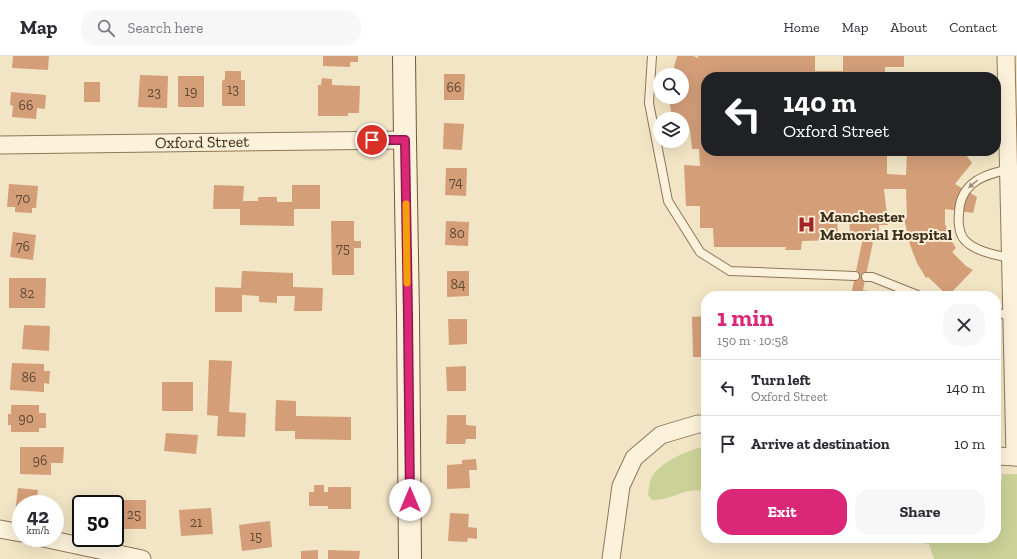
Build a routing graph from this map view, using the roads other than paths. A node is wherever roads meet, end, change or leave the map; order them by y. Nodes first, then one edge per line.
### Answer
1 (404, 56) edge
2 (652, 56) edge
3 (1006, 56) edge
4 (1012, 139) edge
5 (405, 140) junction
6 (0, 145) edge
7 (1008, 169) junction
8 (1010, 258) junction
9 (855, 276) dead end
10 (866, 277) dead end
11 (907, 291) edge
12 (1004, 314) edge
13 (701, 424) edge
14 (1001, 456) edge
15 (1016, 457) edge
16 (0, 529) edge
17 (12, 531) edge
18 (64, 542) edge
19 (142, 559) edge
20 (410, 559) edge
21 (611, 559) edge

1 - 5 main road
2 - 9 lane
3 - 4 street
4 - 7 street
5 - 6 street, Oxford Street
5 - 20 main road
7 - 8 street
7 -> 8 lane
8 - 12 street
10 - 11 lane
12 - 15 street
13 - 21 street
14 - 15 street
16 - 17 street
18 - 19 street

